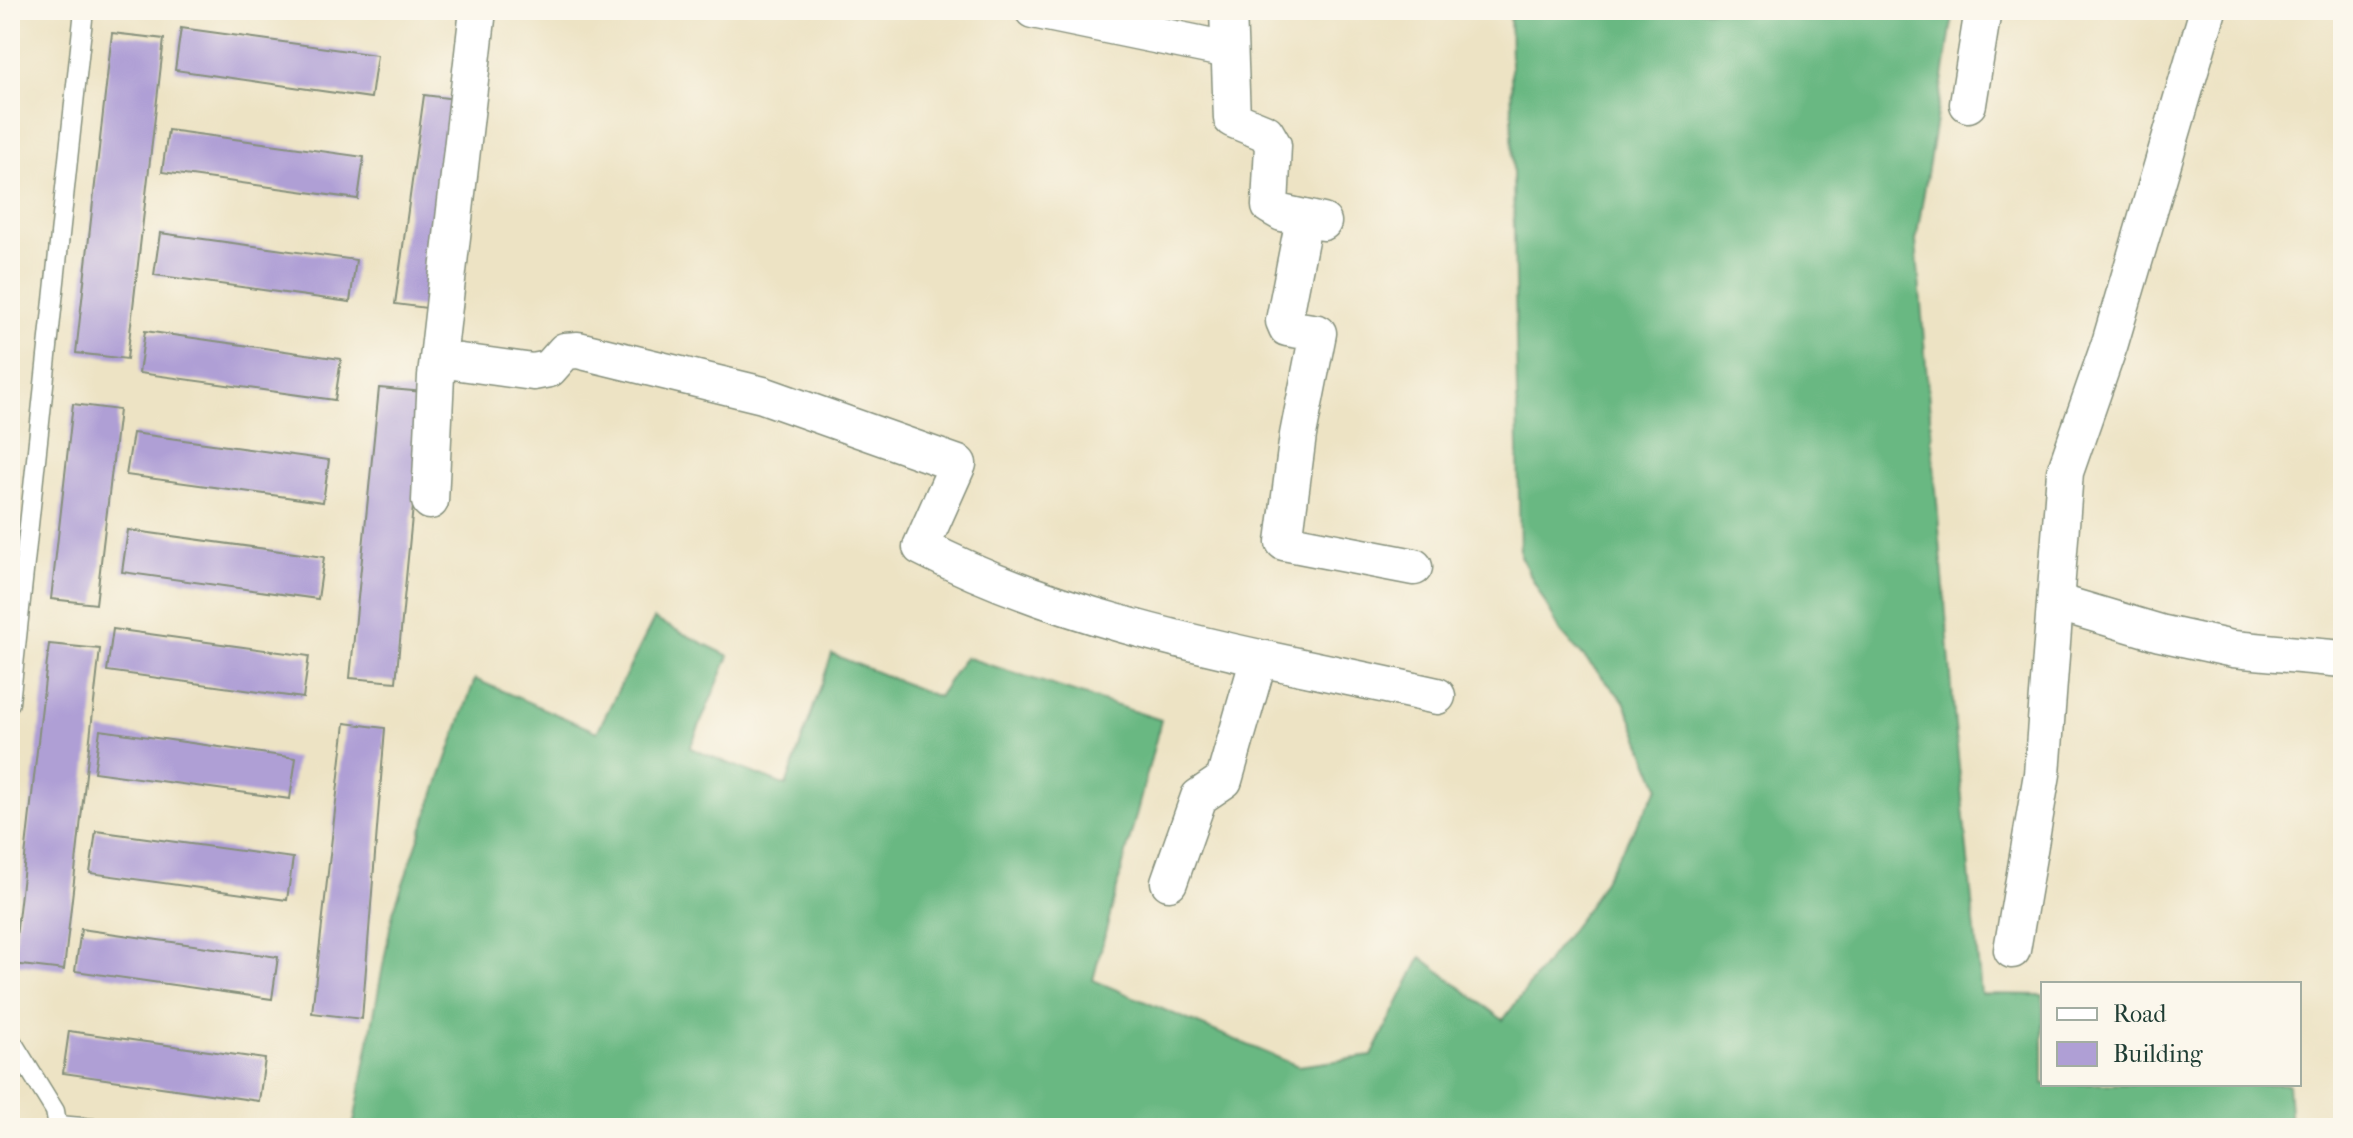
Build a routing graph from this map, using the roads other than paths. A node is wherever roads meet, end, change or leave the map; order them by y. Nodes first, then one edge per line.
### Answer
1 (84, 10) edge
2 (478, 10) edge
3 (1033, 10) edge
4 (1228, 10) edge
5 (1983, 10) edge
6 (2208, 10) edge
7 (1228, 50) junction
8 (1968, 104) dead end
9 (439, 359) junction
10 (430, 501) dead end
11 (1414, 567) dead end
12 (2056, 602) junction
13 (1259, 658) junction
14 (2343, 659) edge
15 (1437, 696) dead end
16 (10, 703) edge
17 (1169, 882) dead end
18 (2012, 950) dead end
19 (10, 1038) edge
20 (58, 1126) edge
21 (94, 1128) edge

1 - 16 lane
2 - 9 street
3 - 7 street
4 - 7 street
5 - 8 street
6 - 12 street
7 - 11 street
9 - 10 street
9 - 13 street
12 - 14 street
12 - 18 street
13 - 15 street
13 - 17 street
19 - 20 lane
20 - 21 lane

